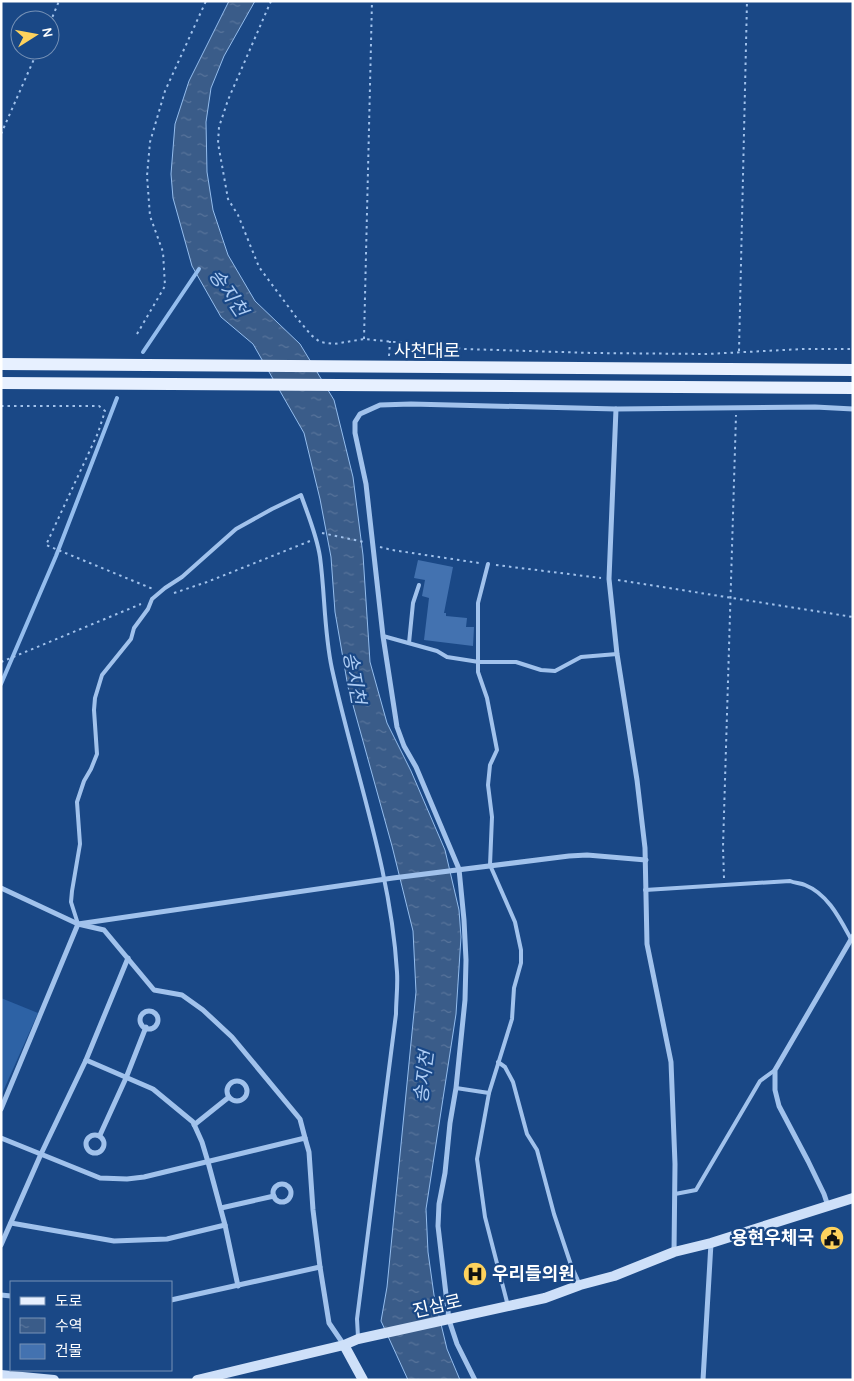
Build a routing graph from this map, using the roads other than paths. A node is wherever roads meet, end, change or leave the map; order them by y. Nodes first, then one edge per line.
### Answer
1 (1, 364) edge
2 (853, 370) edge
3 (1, 383) edge
4 (853, 388) edge
5 (853, 408) edge
6 (616, 409) junction
7 (488, 564) dead end
8 (419, 585) dead end
9 (383, 636) junction
10 (409, 643) junction
11 (617, 654) junction
12 (479, 662) junction
13 (646, 860) junction
14 (490, 866) junction
15 (456, 869) junction
16 (384, 879) junction
17 (1, 888) edge
18 (646, 890) junction
19 (78, 924) junction
20 (852, 938) edge
21 (128, 958) junction
22 (146, 1027) dead end
23 (86, 1060) junction
24 (498, 1062) junction
25 (775, 1070) junction
26 (126, 1078) junction
27 (456, 1088) junction
28 (489, 1093) junction
29 (229, 1097) dead end
30 (1, 1109) edge
31 (194, 1125) junction
32 (100, 1135) dead end
33 (1, 1138) edge
34 (305, 1138) junction
35 (41, 1154) junction
36 (208, 1162) junction
37 (675, 1194) junction
38 (274, 1196) dead end
39 (853, 1198) edge
40 (828, 1206) junction
41 (221, 1208) junction
42 (11, 1223) junction
43 (225, 1225) junction
44 (711, 1243) junction
45 (1, 1245) edge
46 (674, 1252) junction
47 (320, 1267) junction
48 (580, 1284) junction
49 (238, 1286) junction
50 (172, 1300) edge
51 (508, 1306) junction
52 (448, 1320) junction
53 (358, 1339) junction
54 (344, 1345) junction
55 (1, 1375) edge
56 (54, 1380) edge
57 (196, 1380) edge
58 (364, 1380) edge
59 (474, 1380) edge
60 (703, 1380) edge

1 - 2 main road, 사천대로
3 - 4 main road, 사천대로
5 - 6 street
6 - 9 street
6 - 11 street
7 - 12 lane
8 - 10 lane
9 - 10 lane
9 - 15 street
10 - 12 lane
11 - 12 lane
11 - 13 street
12 - 14 lane
13 - 14 street
13 - 18 street
14 - 15 street
14 - 24 lane
15 - 16 street
15 - 27 street
16 - 19 street
16 - 19 lane
16 - 53 lane
17 - 19 street
18 - 20 lane
18 - 37 street
19 - 21 street
19 - 30 street
20 - 25 street
21 - 23 street
21 - 34 street
22 - 26 street
23 - 26 street
23 - 35 street
24 - 28 lane
24 - 48 lane
25 - 37 lane
25 - 40 street
26 - 31 street
26 - 32 street
27 - 28 lane
27 - 52 street
28 - 51 lane
29 - 31 street
31 - 36 street
33 - 35 street
34 - 36 street
34 - 47 street
35 - 36 street
35 - 42 street
36 - 41 street
37 - 46 street
38 - 41 street
39 - 40 street, 진삼로
40 - 44 street, 진삼로
41 - 43 street
42 - 43 street
42 - 45 street
43 - 49 street
44 - 46 street, 진삼로
44 - 60 street
46 - 48 street, 진삼로
47 - 49 street
47 - 54 street
48 - 51 street, 진삼로
49 - 50 street
51 - 52 street, 진삼로
52 - 53 street, 진삼로
52 - 59 street
53 - 54 street, 진삼로
54 - 57 street, 진삼로
54 - 58 street
55 - 56 street

